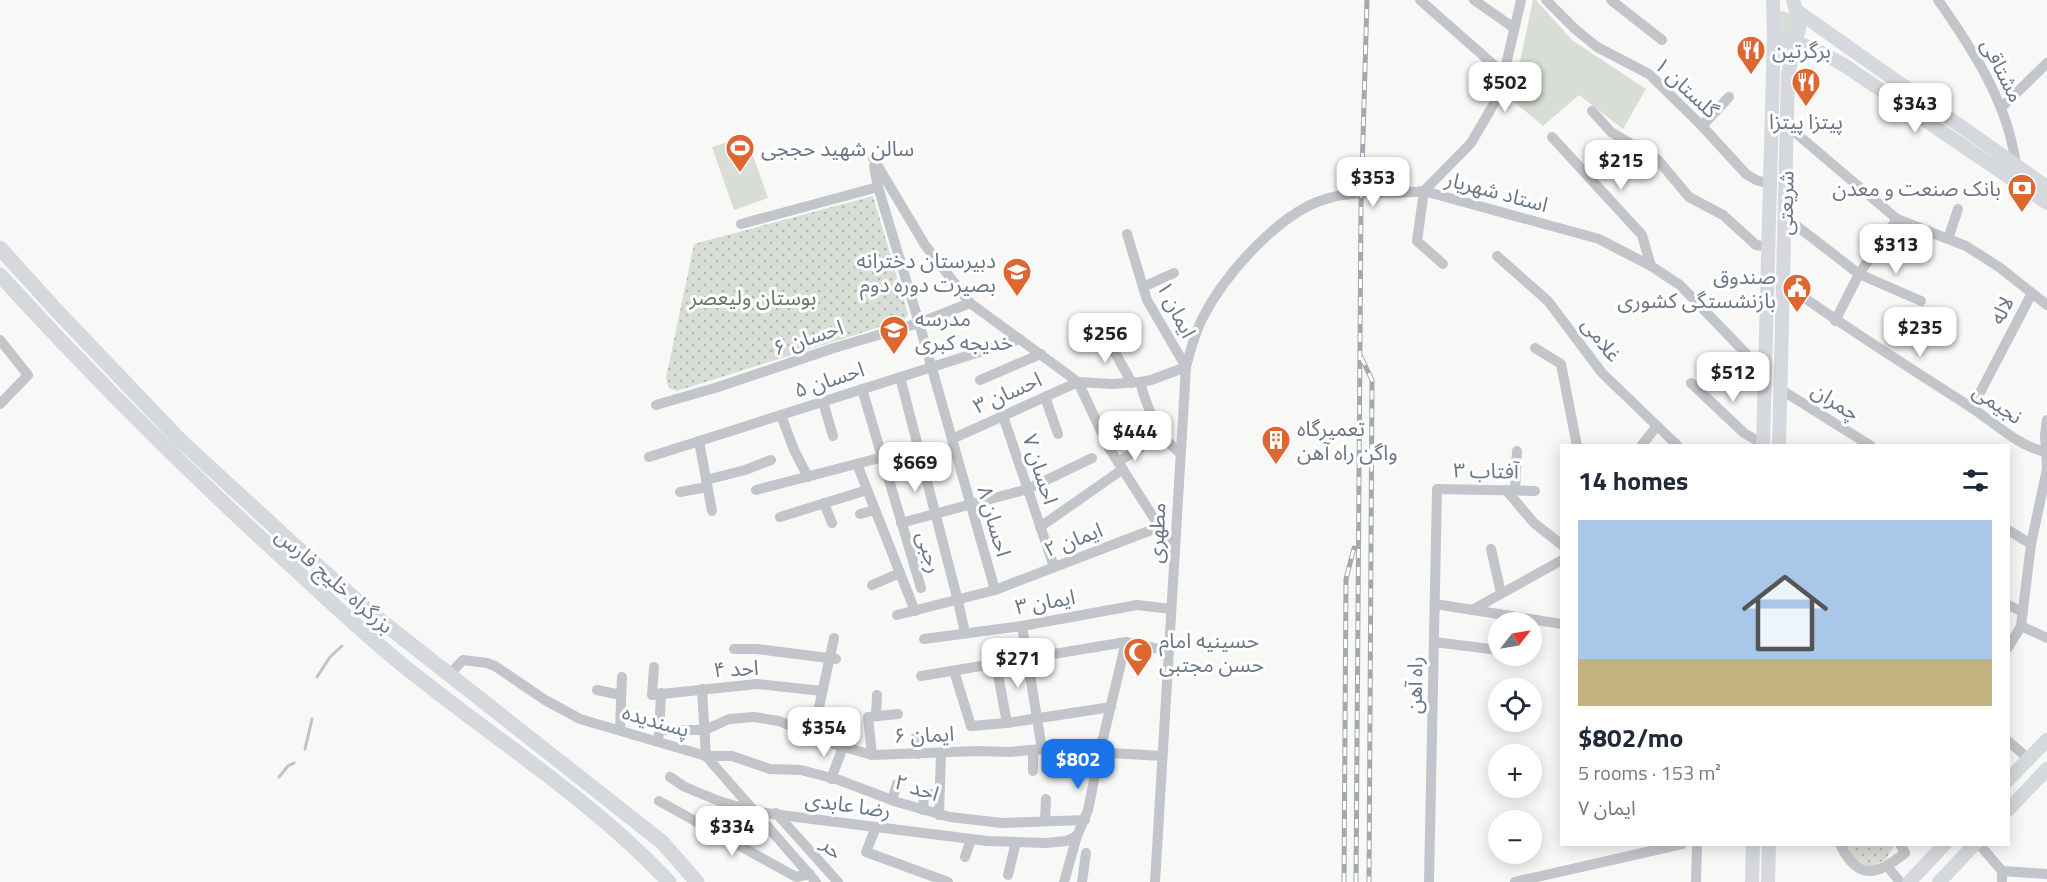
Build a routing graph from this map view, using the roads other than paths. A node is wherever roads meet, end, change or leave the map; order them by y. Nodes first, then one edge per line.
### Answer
1 (1420, 0) edge
2 (1474, 0) edge
3 (1521, 0) edge
4 (1546, 0) edge
5 (1611, 0) edge
6 (1938, 0) edge
7 (1770, 2) edge
8 (1795, 5) edge
9 (1514, 28) junction
10 (1774, 33) junction
11 (1827, 33) junction
12 (1662, 40) dead end
13 (1796, 42) junction
14 (1818, 51) junction
15 (2047, 63) edge
16 (1772, 72) junction
17 (1503, 73) junction
18 (1788, 74) junction
19 (1729, 97) dead end
20 (2002, 107) junction
21 (1592, 111) dead end
22 (1787, 124) junction
23 (1702, 126) junction
24 (1552, 137) dead end
25 (2016, 165) junction
26 (1770, 184) junction
27 (878, 187) junction
28 (2047, 187) edge
29 (1424, 191) junction
30 (2047, 204) edge
31 (1958, 209) dead end
32 (1785, 212) junction
33 (1897, 219) junction
34 (741, 224) dead end
35 (1127, 234) dead end
36 (1948, 239) junction
37 (0, 248) edge
38 (1768, 248) junction
39 (1497, 255) dead end
40 (1443, 264) dead end
41 (1651, 266) junction
42 (1174, 273) dead end
43 (1859, 274) junction
44 (0, 275) edge
45 (1783, 279) junction
46 (1143, 287) junction
47 (2032, 293) junction
48 (1921, 301) dead end
49 (970, 303) junction
50 (2047, 305) edge
51 (1835, 321) junction
52 (919, 323) junction
53 (1103, 331) dead end
54 (1020, 339) junction
55 (0, 340) edge
56 (1535, 348) dead end
57 (1041, 354) junction
58 (1765, 365) junction
59 (932, 367) junction
60 (1186, 367) junction
61 (900, 377) junction
62 (980, 380) dead end
63 (1078, 382) junction
64 (1136, 382) junction
65 (1691, 383) dead end
66 (1780, 388) junction
67 (862, 389) junction
68 (1045, 397) junction
69 (823, 402) junction
70 (0, 404) edge
71 (657, 405) dead end
72 (1972, 408) junction
73 (781, 415) junction
74 (1004, 416) junction
75 (2047, 420) edge
76 (1135, 424) dead end
77 (1657, 426) junction
78 (1058, 434) dead end
79 (833, 436) dead end
80 (952, 438) junction
81 (1105, 440) junction
82 (699, 441) junction
83 (1577, 444) edge
84 (1643, 444) edge
85 (1676, 444) edge
86 (1761, 444) edge
87 (1763, 444) edge
88 (1779, 444) edge
89 (1868, 444) edge
90 (918, 448) junction
91 (1140, 448) dead end
92 (1517, 451) dead end
93 (2046, 452) edge
94 (1180, 453) junction
95 (649, 457) dead end
96 (882, 457) junction
97 (1092, 458) dead end
98 (771, 460) dead end
99 (857, 464) junction
100 (1120, 466) junction
101 (2047, 468) edge
102 (808, 477) junction
103 (707, 484) junction
104 (1028, 489) junction
105 (1437, 489) joint
106 (756, 490) dead end
107 (867, 490) junction
108 (1510, 490) junction
109 (1535, 490) dead end
110 (680, 492) dead end
111 (824, 503) junction
112 (971, 505) junction
113 (875, 510) junction
114 (712, 511) dead end
115 (935, 513) junction
116 (860, 514) dead end
117 (780, 517) dead end
118 (832, 523) dead end
119 (901, 523) junction
120 (2035, 525) junction
121 (1040, 527) junction
122 (1159, 527) junction
123 (2010, 531) edge
124 (2047, 532) edge
125 (1560, 543) edge
126 (2031, 544) junction
127 (1491, 549) dead end
128 (1175, 551) junction
129 (1560, 561) edge
130 (1054, 567) junction
131 (900, 573) junction
132 (872, 585) dead end
133 (921, 588) dead end
134 (995, 590) junction
135 (1501, 593) junction
136 (958, 601) junction
137 (1435, 604) junction
138 (2010, 606) edge
139 (1171, 609) junction
140 (1472, 610) junction
141 (915, 611) junction
142 (2023, 612) junction
143 (897, 615) dead end
144 (1560, 624) edge
145 (1022, 626) junction
146 (2021, 627) junction
147 (965, 633) junction
148 (834, 638) dead end
149 (2047, 638) edge
150 (924, 639) dead end
151 (1126, 642) junction
152 (1434, 642) junction
153 (2010, 645) edge
154 (734, 649) dead end
155 (1488, 649) edge
156 (1169, 651) junction
157 (833, 659) junction
158 (1027, 659) junction
159 (996, 664) junction
160 (654, 667) dead end
161 (954, 671) junction
162 (449, 675) junction
163 (921, 676) dead end
164 (622, 677) dead end
165 (597, 690) dead end
166 (702, 690) junction
167 (822, 691) junction
168 (657, 694) junction
169 (621, 695) junction
170 (877, 695) dead end
171 (1111, 707) junction
172 (898, 714) dead end
173 (876, 716) junction
174 (1037, 718) junction
175 (1007, 723) junction
176 (620, 730) junction
177 (705, 730) junction
178 (813, 735) junction
179 (659, 736) junction
180 (916, 737) dead end
181 (2047, 740) edge
182 (2010, 743) edge
183 (843, 747) junction
184 (1042, 749) junction
185 (1065, 750) junction
186 (1100, 751) junction
187 (918, 754) junction
188 (941, 754) junction
189 (872, 755) junction
190 (706, 756) junction
191 (1162, 756) junction
192 (2029, 759) junction
193 (1046, 769) dead end
194 (1033, 771) dead end
195 (1062, 771) dead end
196 (2046, 772) edge
197 (670, 777) dead end
198 (831, 778) junction
199 (2010, 778) edge
200 (897, 784) dead end
201 (930, 794) dead end
202 (1046, 799) dead end
203 (892, 800) junction
204 (659, 801) dead end
205 (2010, 808) edge
206 (923, 810) junction
207 (757, 812) junction
208 (776, 813) junction
209 (939, 815) junction
210 (1045, 820) junction
211 (1085, 820) junction
212 (876, 827) junction
213 (1077, 836) junction
214 (971, 839) junction
215 (1016, 842) junction
216 (1673, 846) edge
217 (1698, 846) edge
218 (1753, 846) edge
219 (1769, 846) edge
220 (1841, 846) edge
221 (1901, 846) edge
222 (1943, 846) edge
223 (1975, 846) edge
224 (1979, 846) edge
225 (1086, 853) dead end
226 (965, 857) dead end
227 (1888, 867) junction
228 (1569, 870) junction
229 (2047, 874) edge
230 (1008, 875) dead end
231 (2002, 876) edge
232 (813, 878) edge
233 (669, 882) edge
234 (697, 882) edge
235 (838, 882) edge
236 (948, 882) edge
237 (1064, 882) edge
238 (1082, 882) edge
239 (1155, 882) edge
240 (1429, 882) edge
241 (1515, 882) edge
242 (1566, 882) edge
243 (1696, 882) edge
244 (1752, 882) edge
245 (1768, 882) edge
246 (1900, 882) edge
247 (1908, 882) edge
248 (1939, 882) edge

1 - 17 street
2 - 9 street
3 - 9 street
4 - 23 street, گلستان ۱
5 - 12 street
6 - 20 street, مشتاقی
7 - 10 main road, شریعتی
8 - 11 main road
8 - 13 main road, شریعتی
9 - 17 street
10 - 13 main road
10 - 16 main road, شریعتی
11 - 14 main road
11 - 25 main road
13 - 14 main road
13 - 18 main road, شریعتی
14 - 30 main road
15 - 20 street
16 - 18 main road
16 - 26 main road, شریعتی
17 - 29 street
18 - 22 main road, شریعتی
19 - 23 street
20 - 25 street, مشتاقی
21 - 38 street
22 - 32 main road, شریعتی
22 - 33 street
23 - 26 street, گلستان ۱
24 - 41 street
25 - 28 main road
26 - 38 main road, شریعتی
27 - 34 street
27 - 49 street, احسان ۸
27 - 52 street, احسان ۸
29 - 40 street
29 - 41 street, استاد شهریار
29 - 60 street, مطهری
31 - 36 street
32 - 43 street
32 - 45 main road, شریعتی
33 - 36 street
33 - 43 street
35 - 46 street, ایمان ۱
36 - 47 street
37 - 162 highway, بزرگراه خلیج فارس
38 - 58 main road, شریعتی
39 - 77 street, غلامی
41 - 58 street, استاد شهریار
42 - 46 street
43 - 48 street
43 - 51 street
44 - 233 highway, بزرگراه خلیج فارس
45 - 51 street, نجیمی
45 - 66 main road, شریعتی
46 - 60 street, ایمان ۱
47 - 50 street
47 - 72 street, لاله
49 - 52 street, احسان ۶
49 - 54 street
51 - 72 street, نجیمی
52 - 59 street, احسان ۸
52 - 71 street, احسان ۶
53 - 64 street
54 - 57 street
54 - 59 street, احسان ۵
55 - 70 street
56 - 83 street
57 - 62 street
57 - 63 street
58 - 87 main road, شریعتی
59 - 61 street, احسان ۵
59 - 80 street, احسان ۸
60 - 64 street
60 - 94 street, مطهری
61 - 67 street, احسان ۵
61 - 90 street
63 - 64 street
63 - 68 street, احسان ۳
63 - 81 street
64 - 94 street
65 - 86 street
66 - 88 main road, شریعتی
66 - 89 street, چمران
67 - 69 street, احسان ۵
67 - 96 street, رجبی
68 - 74 street, احسان ۳
68 - 78 street
69 - 73 street, احسان ۵
69 - 79 street
72 - 93 street, نجیمی
73 - 82 street, احسان ۵
73 - 102 street
74 - 80 street, احسان ۳
74 - 104 street, احسان ۷
75 - 93 street
76 - 81 street
77 - 84 street
77 - 85 street, غلامی
80 - 112 street, احسان ۸
81 - 100 street
82 - 95 street, احسان ۵
82 - 103 street
90 - 96 street
90 - 115 street
91 - 100 street
92 - 108 street
93 - 101 street
94 - 128 street, مطهری
96 - 99 street
96 - 119 street, رجبی
97 - 104 street
98 - 103 street
99 - 102 street
99 - 107 street, رجبی
100 - 121 street
100 - 122 street
101 - 120 street
102 - 106 street
103 - 110 street
103 - 114 street
104 - 112 street
104 - 121 street, احسان ۷
105 - 108 street, آفتاب ۳
105 - 137 street, راه آهن
107 - 111 street
107 - 113 street, رجبی
108 - 109 street, آفتاب ۳
108 - 125 street
111 - 117 street
111 - 118 street
112 - 115 street
112 - 134 street, احسان ۸
113 - 116 street
113 - 131 street, رجبی
115 - 119 street
115 - 136 street
119 - 133 street, رجبی
120 - 124 street
120 - 126 street
121 - 130 street, احسان ۷
122 - 128 street
122 - 130 street, ایمان ۲
123 - 126 street
126 - 142 street
127 - 135 street
128 - 139 street, مطهری
129 - 135 street
130 - 134 street, ایمان ۲
131 - 132 street
131 - 141 street, رجبی
134 - 136 street, ایمان ۲
135 - 140 street
136 - 141 street, ایمان ۲
136 - 147 street
137 - 140 street
137 - 152 street, راه آهن
138 - 142 street
139 - 145 street, ایمان ۳
139 - 156 street, مطهری
140 - 144 street
141 - 143 street, ایمان ۲
142 - 146 street
145 - 147 street, ایمان ۳
145 - 158 street
146 - 149 street
146 - 153 street
147 - 150 street, ایمان ۳
148 - 157 street
151 - 156 street
151 - 158 street
151 - 171 street
152 - 155 street
152 - 240 street, راه آهن
154 - 157 street
156 - 191 street, مطهری
157 - 167 street
158 - 159 street
158 - 174 street
159 - 161 street
159 - 175 street
160 - 168 street
161 - 163 street
161 - 175 street
162 - 176 street, پسندیده
162 - 234 highway, بزرگراه خلیج فارس
164 - 169 street
165 - 169 street
166 - 167 street, احد ۴
166 - 168 street, احد ۴
166 - 177 street
167 - 178 street
168 - 179 street
169 - 176 street
170 - 173 street
171 - 174 street
171 - 186 street
172 - 173 street
173 - 189 street
174 - 175 street
174 - 184 street
176 - 179 street, پسندیده
177 - 178 street, ایمان ۶
177 - 179 street, ایمان ۶
177 - 190 street
178 - 183 street, ایمان ۶
179 - 190 street, پسندیده
180 - 187 street
181 - 192 main road
182 - 192 street
183 - 189 street, ایمان ۶
183 - 198 street
184 - 185 street, ایمان ۶
184 - 188 street, ایمان ۶
184 - 193 street
184 - 194 street
185 - 186 street, ایمان ۶
185 - 195 street
186 - 191 street, ایمان ۶
186 - 211 street
187 - 188 street, ایمان ۶
187 - 189 street, ایمان ۶
188 - 209 street
190 - 198 street, احد ۲
190 - 207 street, پسندیده
191 - 239 street, مطهری
192 - 199 main road
196 - 205 main road
197 - 207 street, رضا عابدی
198 - 203 street, احد ۲
200 - 203 street
201 - 206 street
202 - 210 street
203 - 206 street, احد ۲
204 - 232 street
206 - 209 street, احد ۲
207 - 208 street, رضا عابدی
207 - 232 street, پسندیده
208 - 212 street, رضا عابدی
208 - 235 street, حر
209 - 210 street, احد ۲
210 - 211 street, احد ۲
211 - 213 street
212 - 214 street, رضا عابدی
212 - 236 street
213 - 215 street, رضا عابدی
213 - 237 street
214 - 215 street, رضا عابدی
214 - 226 street
215 - 230 street
216 - 228 street
217 - 243 street
218 - 244 main road
219 - 245 main road
220 - 227 street
221 - 227 street
222 - 247 main road
223 - 248 main road
224 - 231 street
225 - 238 street
227 - 246 street
228 - 241 street
228 - 242 street
229 - 231 street

